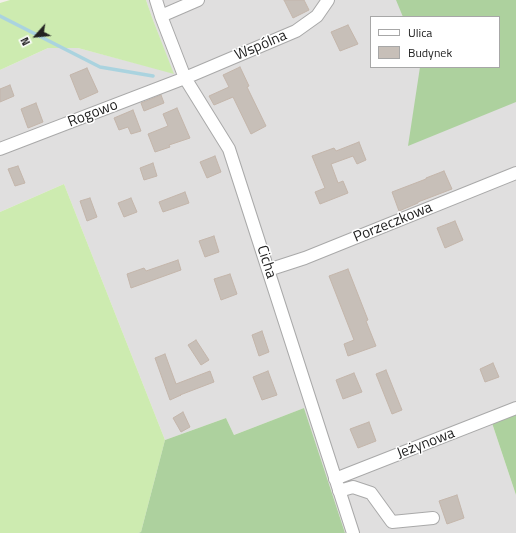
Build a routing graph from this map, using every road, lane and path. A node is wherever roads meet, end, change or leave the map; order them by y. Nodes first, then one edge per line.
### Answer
1 (156, 0) edge
2 (198, 0) edge
3 (328, 0) edge
4 (161, 16) junction
5 (185, 78) junction
6 (0, 149) edge
7 (516, 173) edge
8 (268, 270) junction
9 (516, 408) edge
10 (335, 479) junction
11 (340, 491) junction
12 (433, 518) dead end
13 (353, 533) edge

1 - 4 street, Cicha
2 - 4 street
3 - 5 street, Wspólna
4 - 5 street, Cicha
5 - 6 street, Rogowo
5 - 8 street, Cicha
7 - 8 street, Porzeczkowa
8 - 10 street, Cicha
9 - 10 street, Jeżynowa
10 - 11 street, Cicha
11 - 12 street
11 - 13 street, Cicha

